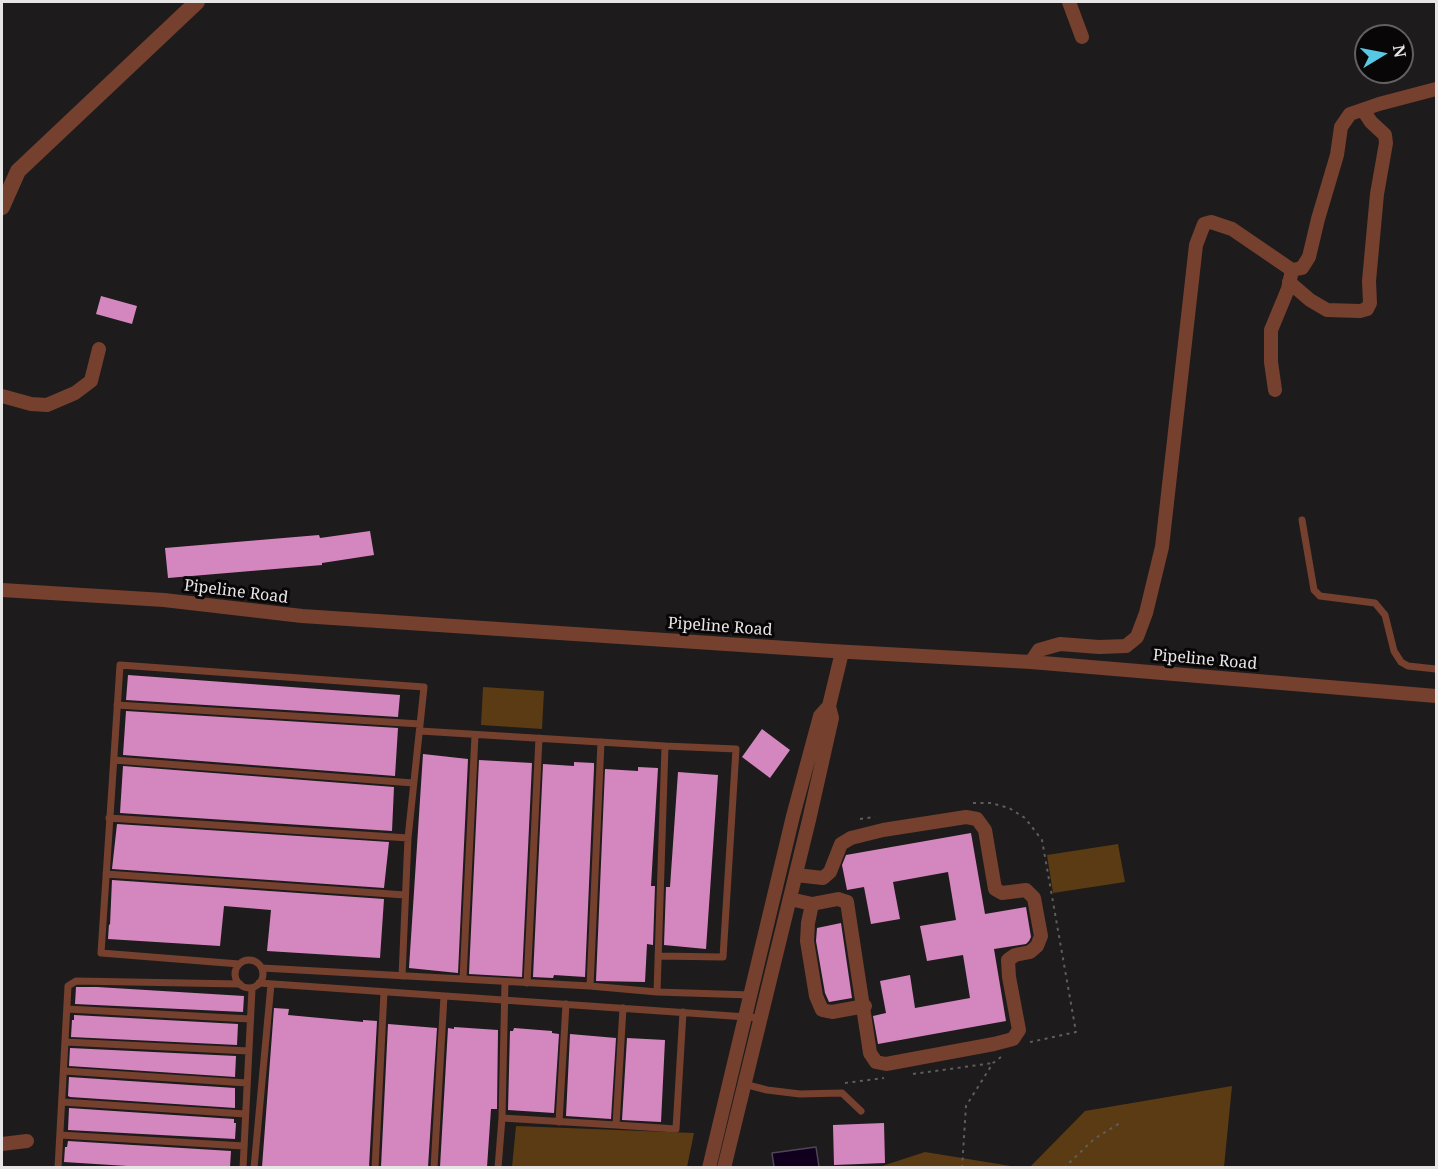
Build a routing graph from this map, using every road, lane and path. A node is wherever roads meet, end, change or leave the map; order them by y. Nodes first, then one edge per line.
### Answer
1 (197, 2) edge
2 (1069, 2) edge
3 (1082, 37) dead end
4 (1437, 89) edge
5 (1363, 110) junction
6 (2, 207) edge
7 (1291, 276) junction
8 (99, 349) dead end
9 (1275, 390) dead end
10 (2, 396) edge
11 (1302, 520) dead end
12 (2, 590) edge
13 (842, 652) junction
14 (1031, 663) junction
15 (1437, 669) edge
16 (1437, 696) edge
17 (117, 705) junction
18 (829, 706) junction
19 (420, 727) junction
20 (475, 735) junction
21 (539, 738) junction
22 (601, 742) junction
23 (666, 746) junction
24 (114, 760) junction
25 (414, 783) junction
26 (793, 816) junction
27 (109, 818) junction
28 (809, 820) junction
29 (408, 838) junction
30 (106, 874) junction
31 (796, 874) junction
32 (405, 895) junction
33 (790, 899) junction
34 (812, 904) junction
35 (658, 956) junction
36 (239, 964) junction
37 (262, 968) junction
38 (402, 976) junction
39 (463, 979) junction
40 (506, 982) junction
41 (260, 983) junction
42 (527, 983) junction
43 (240, 984) junction
44 (271, 984) junction
45 (590, 986) junction
46 (252, 989) junction
47 (384, 992) junction
48 (657, 992) junction
49 (750, 995) junction
50 (444, 996) junction
51 (766, 997) junction
52 (504, 1000) junction
53 (566, 1004) junction
54 (865, 1006) junction
55 (623, 1008) junction
56 (67, 1009) junction
57 (683, 1012) junction
58 (745, 1017) junction
59 (761, 1018) junction
60 (250, 1019) junction
61 (65, 1042) junction
62 (249, 1052) junction
63 (63, 1071) junction
64 (912, 1074) dead end
65 (889, 1077) dead end
66 (730, 1080) junction
67 (247, 1083) junction
68 (745, 1084) junction
69 (842, 1093) junction
70 (62, 1102) junction
71 (861, 1111) dead end
72 (245, 1114) junction
73 (502, 1118) junction
74 (559, 1122) junction
75 (1120, 1123) dead end
76 (616, 1125) junction
77 (60, 1135) junction
78 (27, 1141) dead end
79 (2, 1144) edge
80 (244, 1146) junction
81 (58, 1167) edge
82 (67, 1167) edge
83 (243, 1167) edge
84 (254, 1167) edge
85 (375, 1167) edge
86 (434, 1167) edge
87 (498, 1167) edge
88 (710, 1167) edge
89 (724, 1167) edge
90 (962, 1167) edge
91 (1064, 1167) edge

1 - 6 street
2 - 3 street
4 - 5 street
5 - 7 street
5 - 7 street
7 - 9 street
7 - 14 street
8 - 10 street
11 - 15 lane
12 - 13 street, Pipeline Road
13 - 14 street, Pipeline Road
13 - 18 street
14 - 16 street, Pipeline Road
17 - 19 lane
17 - 19 lane
17 - 24 lane
18 - 26 street
18 - 28 street
19 - 20 lane
19 - 25 lane
20 - 21 lane
20 - 39 lane
21 - 22 lane
21 - 42 lane
22 - 23 lane
22 - 45 lane
23 - 35 lane
23 - 35 lane
24 - 25 lane
24 - 27 lane
25 - 29 lane
26 - 28 lane
26 - 49 street
27 - 29 lane
27 - 30 lane
28 - 31 street
29 - 32 lane
30 - 32 lane
30 - 36 lane
31 - 33 street
31 - 54 street
32 - 38 lane
33 - 34 street
33 - 51 street
34 - 54 street
34 - 54 street
35 - 48 lane
36 - 37 lane
36 - 43 lane
37 - 38 lane
37 - 41 lane
38 - 39 lane
39 - 40 lane
40 - 42 lane
40 - 52 lane
41 - 44 lane
41 - 46 lane
42 - 45 lane
43 - 46 lane
43 - 56 lane
44 - 47 lane
44 - 84 lane
45 - 48 lane
46 - 60 lane
47 - 50 lane
47 - 85 lane
48 - 49 lane
49 - 51 lane
49 - 58 street
50 - 52 lane
50 - 86 lane
51 - 59 street
52 - 53 lane
52 - 73 lane
53 - 55 lane
53 - 74 lane
55 - 57 lane
55 - 76 lane
56 - 60 lane
56 - 61 lane
57 - 58 lane
57 - 76 lane
58 - 59 lane
58 - 66 street
59 - 68 street
60 - 62 lane
61 - 62 lane
61 - 63 lane
62 - 67 lane
63 - 67 lane
63 - 70 lane
64 - 90 path
65 - 69 path
66 - 68 lane
66 - 88 street
67 - 72 lane
68 - 69 lane
68 - 89 street
69 - 71 lane
70 - 72 lane
70 - 77 lane
72 - 80 lane
73 - 74 lane
73 - 87 lane
74 - 76 lane
75 - 91 path
77 - 80 lane
77 - 81 lane
78 - 79 street
80 - 83 lane
81 - 82 lane

